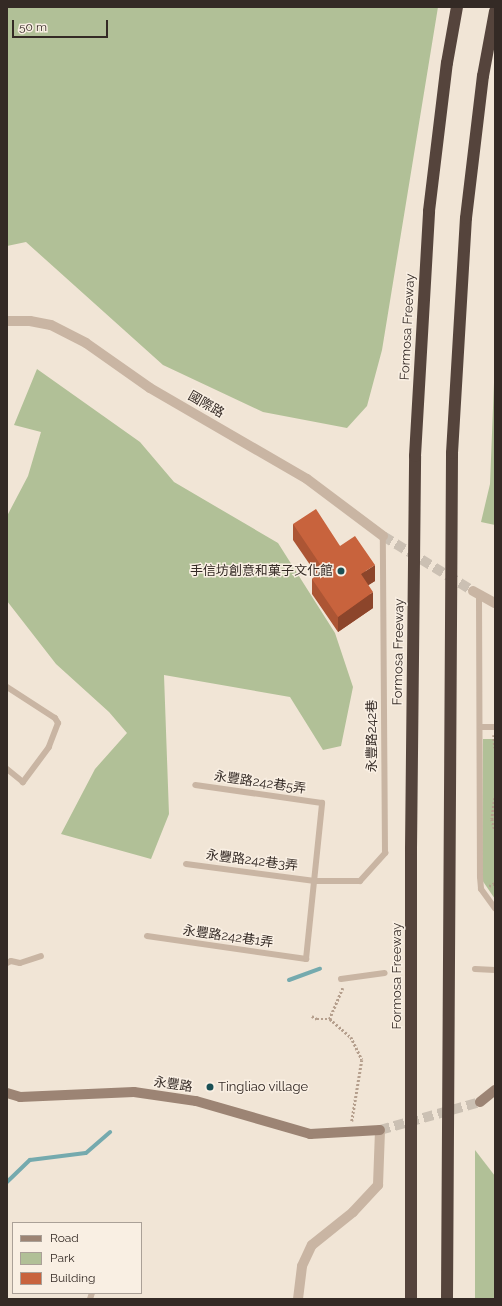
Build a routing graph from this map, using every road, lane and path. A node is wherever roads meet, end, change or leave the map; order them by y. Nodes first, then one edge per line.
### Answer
1 (457, 7) edge
2 (495, 11) edge
3 (7, 322) edge
4 (383, 536) joint
5 (476, 593) joint
6 (495, 603) edge
7 (7, 687) edge
8 (481, 727) junction
9 (495, 727) edge
10 (7, 769) edge
11 (195, 785) dead end
12 (495, 798) edge
13 (495, 830) edge
14 (186, 864) dead end
15 (315, 881) junction
16 (495, 908) edge
17 (146, 936) dead end
18 (41, 956) dead end
19 (7, 963) edge
20 (475, 969) dead end
21 (495, 970) edge
22 (385, 973) dead end
23 (351, 978) junction
24 (341, 979) dead end
25 (312, 1016) dead end
26 (330, 1019) junction
27 (495, 1090) edge
28 (7, 1093) edge
29 (480, 1102) tunnel mouth
30 (350, 1132) junction
31 (298, 1299) edge
32 (411, 1299) edge
33 (447, 1299) edge

1 - 32 highway, Formosa Freeway
2 - 33 highway
3 - 4 street, 國際路
4 - 15 lane, 永豐路242巷
5 - 6 street
5 - 8 lane
7 - 10 lane
8 - 9 lane
8 - 16 lane
11 - 15 lane, 永豐路242巷5弄
12 - 13 path
14 - 15 lane, 永豐路242巷3弄
15 - 17 lane, 永豐路242巷1弄
18 - 19 lane
20 - 21 lane
22 - 23 lane
23 - 24 lane
23 - 26 path
25 - 26 path
26 - 30 path
27 - 29 street
28 - 30 street, 永豐路
30 - 31 street, 永豐路

